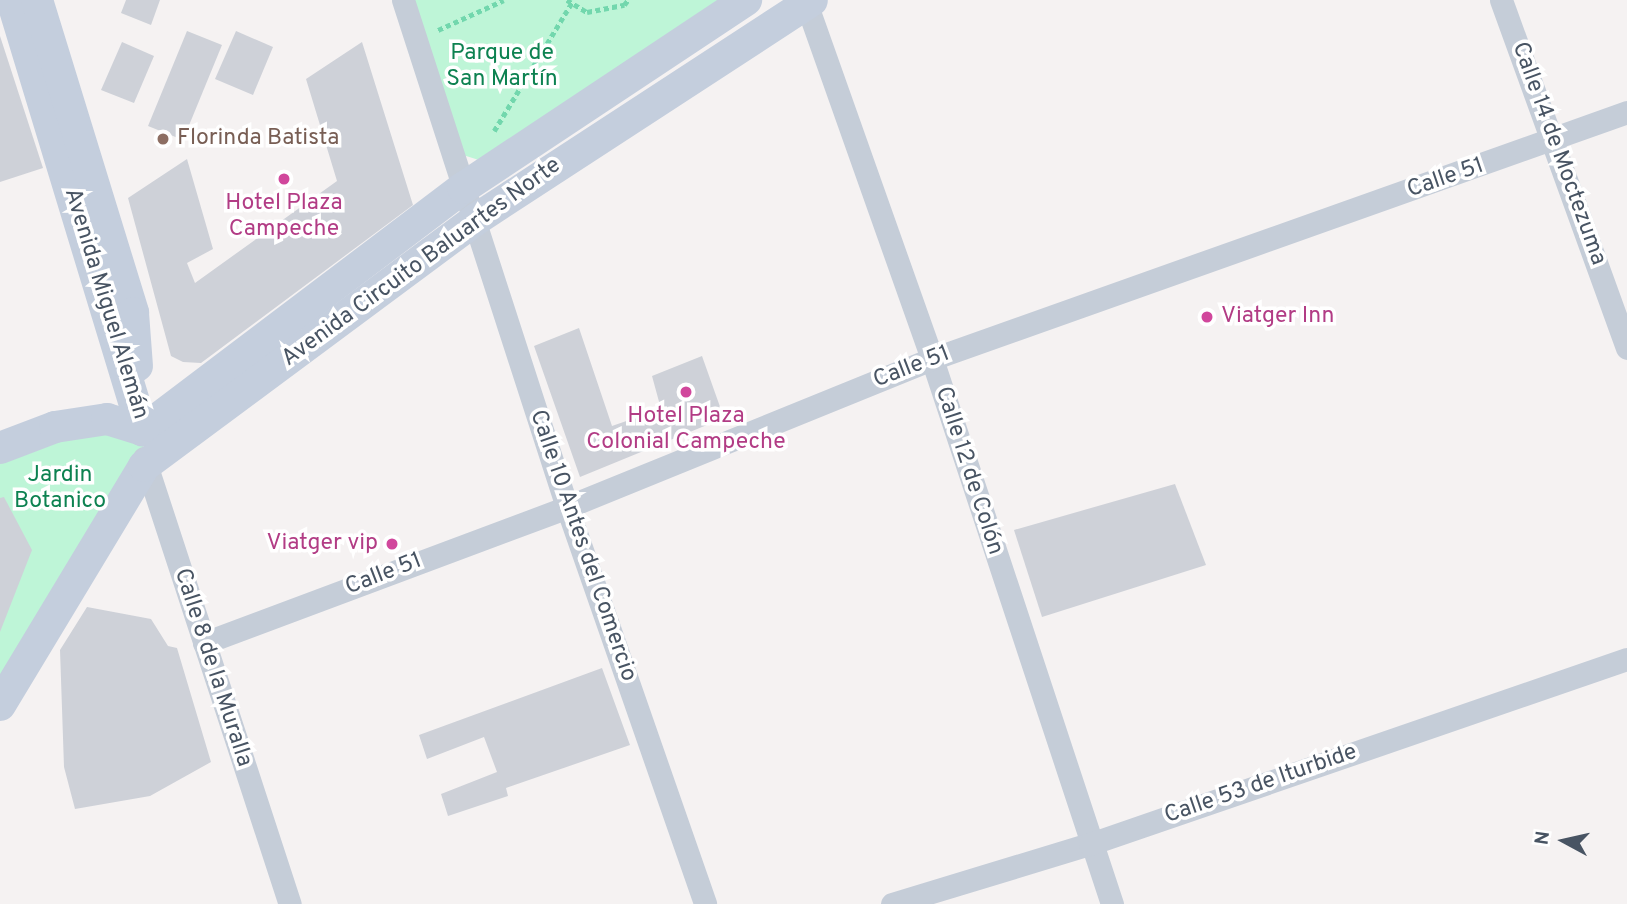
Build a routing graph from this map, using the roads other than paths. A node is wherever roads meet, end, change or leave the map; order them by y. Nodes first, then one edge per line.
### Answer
1 (12, 0) edge
2 (37, 0) edge
3 (403, 0) edge
4 (747, 0) edge
5 (1501, 0) edge
6 (808, 1) edge
7 (1627, 112) edge
8 (1554, 141) junction
9 (463, 188) junction
10 (475, 219) junction
11 (1627, 348) edge
12 (932, 359) junction
13 (143, 430) junction
14 (0, 449) edge
15 (144, 466) junction
16 (567, 507) junction
17 (204, 643) junction
18 (1627, 659) edge
19 (0, 705) edge
20 (1090, 844) junction
21 (290, 904) edge
22 (705, 904) edge
23 (892, 904) edge
24 (1112, 904) edge

1 - 13 main road, Avenida Miguel Alemán
2 - 13 main road, Avenida Miguel Alemán
3 - 9 street, Calle 10 Antes del Comercio
4 - 9 main road, Avenida Circuito Baluartes Norte
5 - 8 street, Calle 14 de Moctezuma
6 - 10 main road, Avenida Circuito Baluartes Norte
6 - 12 street, Calle 12 de Colón
7 - 8 street, Calle 51
8 - 11 street, Calle 14 de Moctezuma
8 - 12 street, Calle 51
9 - 10 street, Calle 10 Antes del Comercio
9 - 13 main road, Avenida Circuito Baluartes Norte
10 - 15 main road, Avenida Circuito Baluartes Norte
10 - 16 street, Calle 10 Antes del Comercio
12 - 16 street, Calle 51
12 - 20 street, Calle 12 de Colón
13 - 14 main road
13 - 15 street, Calle 8 de la Muralla
15 - 17 street, Calle 8 de la Muralla
15 - 19 main road
16 - 17 street, Calle 51
16 - 22 street, Calle 10 Antes del Comercio
17 - 21 street, Calle 8 de la Muralla
18 - 20 street, Calle 53 de Iturbide
20 - 23 street, Calle 53 de Iturbide
20 - 24 street, Calle 12 de Colón

